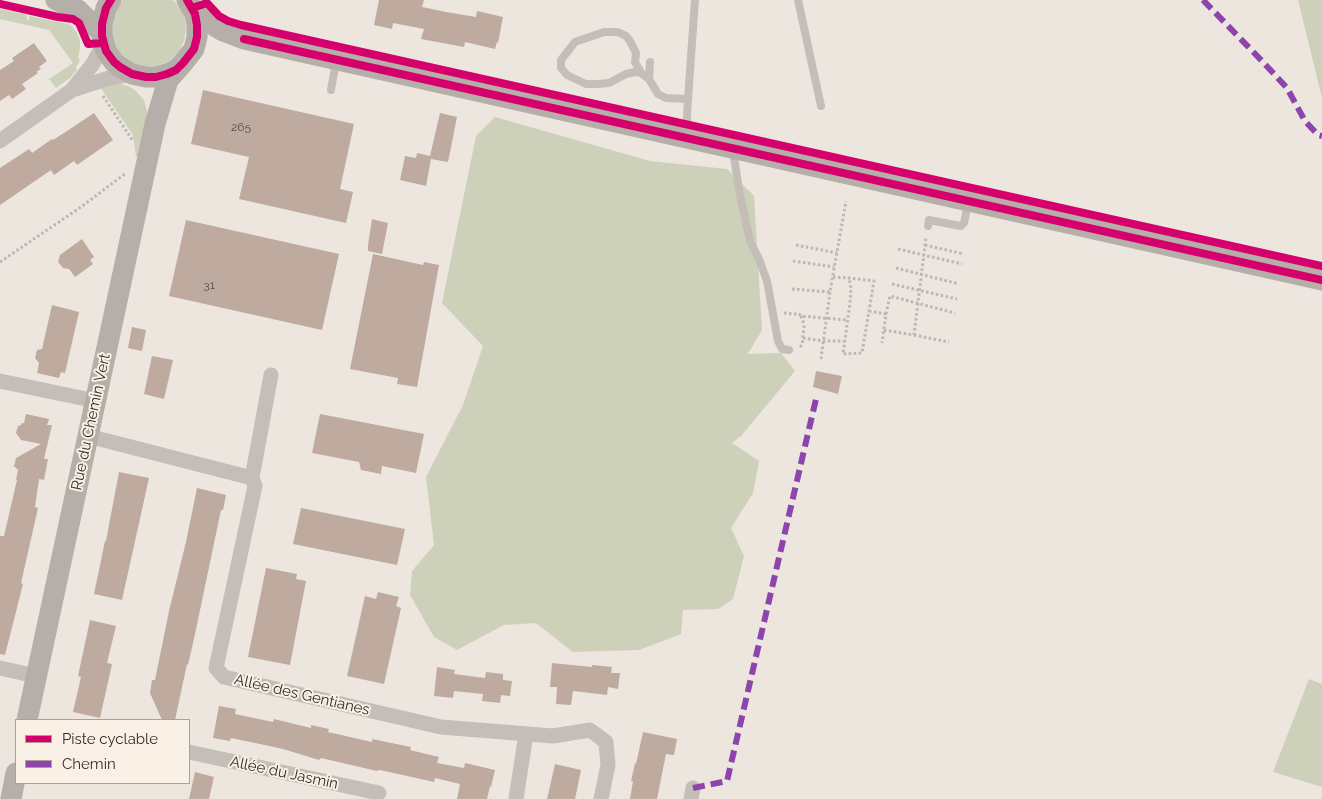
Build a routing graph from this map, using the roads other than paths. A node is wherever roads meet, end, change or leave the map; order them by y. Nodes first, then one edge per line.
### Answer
1 (56, 0) edge
2 (111, 0) edge
3 (695, 0) edge
4 (798, 0) edge
5 (191, 7) edge
6 (102, 38) junction
7 (244, 39) junction
8 (188, 56) junction
9 (336, 60) junction
10 (650, 62) dead end
11 (641, 73) junction
12 (134, 75) junction
13 (649, 80) junction
14 (72, 90) junction
15 (332, 90) dead end
16 (688, 99) junction
17 (821, 106) dead end
18 (155, 124) junction
19 (686, 138) junction
20 (0, 141) edge
21 (733, 148) junction
22 (969, 201) junction
23 (928, 226) road end
24 (1322, 280) edge
25 (790, 350) road end
26 (271, 375) dead end
27 (0, 380) edge
28 (96, 401) junction
29 (88, 436) junction
30 (252, 478) junction
31 (0, 668) edge
32 (36, 676) junction
33 (32, 719) edge
34 (526, 734) junction
35 (190, 752) edge
36 (15, 778) edge
37 (379, 793) dead end
38 (11, 799) edge
39 (516, 799) edge
40 (601, 799) edge

1 - 6 street
2 - 6 street
3 - 16 lane
4 - 17 lane
5 - 7 street
5 - 8 street
6 - 12 street
6 - 14 street
7 - 8 street
7 - 9 street
8 - 12 street
8 - 18 street, Rue du Chemin Vert
9 - 15 lane
9 - 19 street
10 - 13 lane
11 - 11 lane
11 - 13 lane
12 - 14 street
12 - 18 street, Rue du Chemin Vert
13 - 16 lane
14 - 20 street
16 - 19 lane
18 - 28 street, Rue du Chemin Vert
19 - 21 street
21 - 22 street
21 - 25 lane
22 - 23 lane
22 - 24 street
26 - 30 street, Allée des Gentianes
27 - 28 street
28 - 29 street, Rue du Chemin Vert
29 - 30 street
29 - 32 street, Rue du Chemin Vert
30 - 34 street, Allée des Gentianes
31 - 32 street
32 - 33 street, Rue du Chemin Vert
34 - 39 street
34 - 40 street, Allée des Gentianes
35 - 37 street, Allée du Jasmin
36 - 38 street

